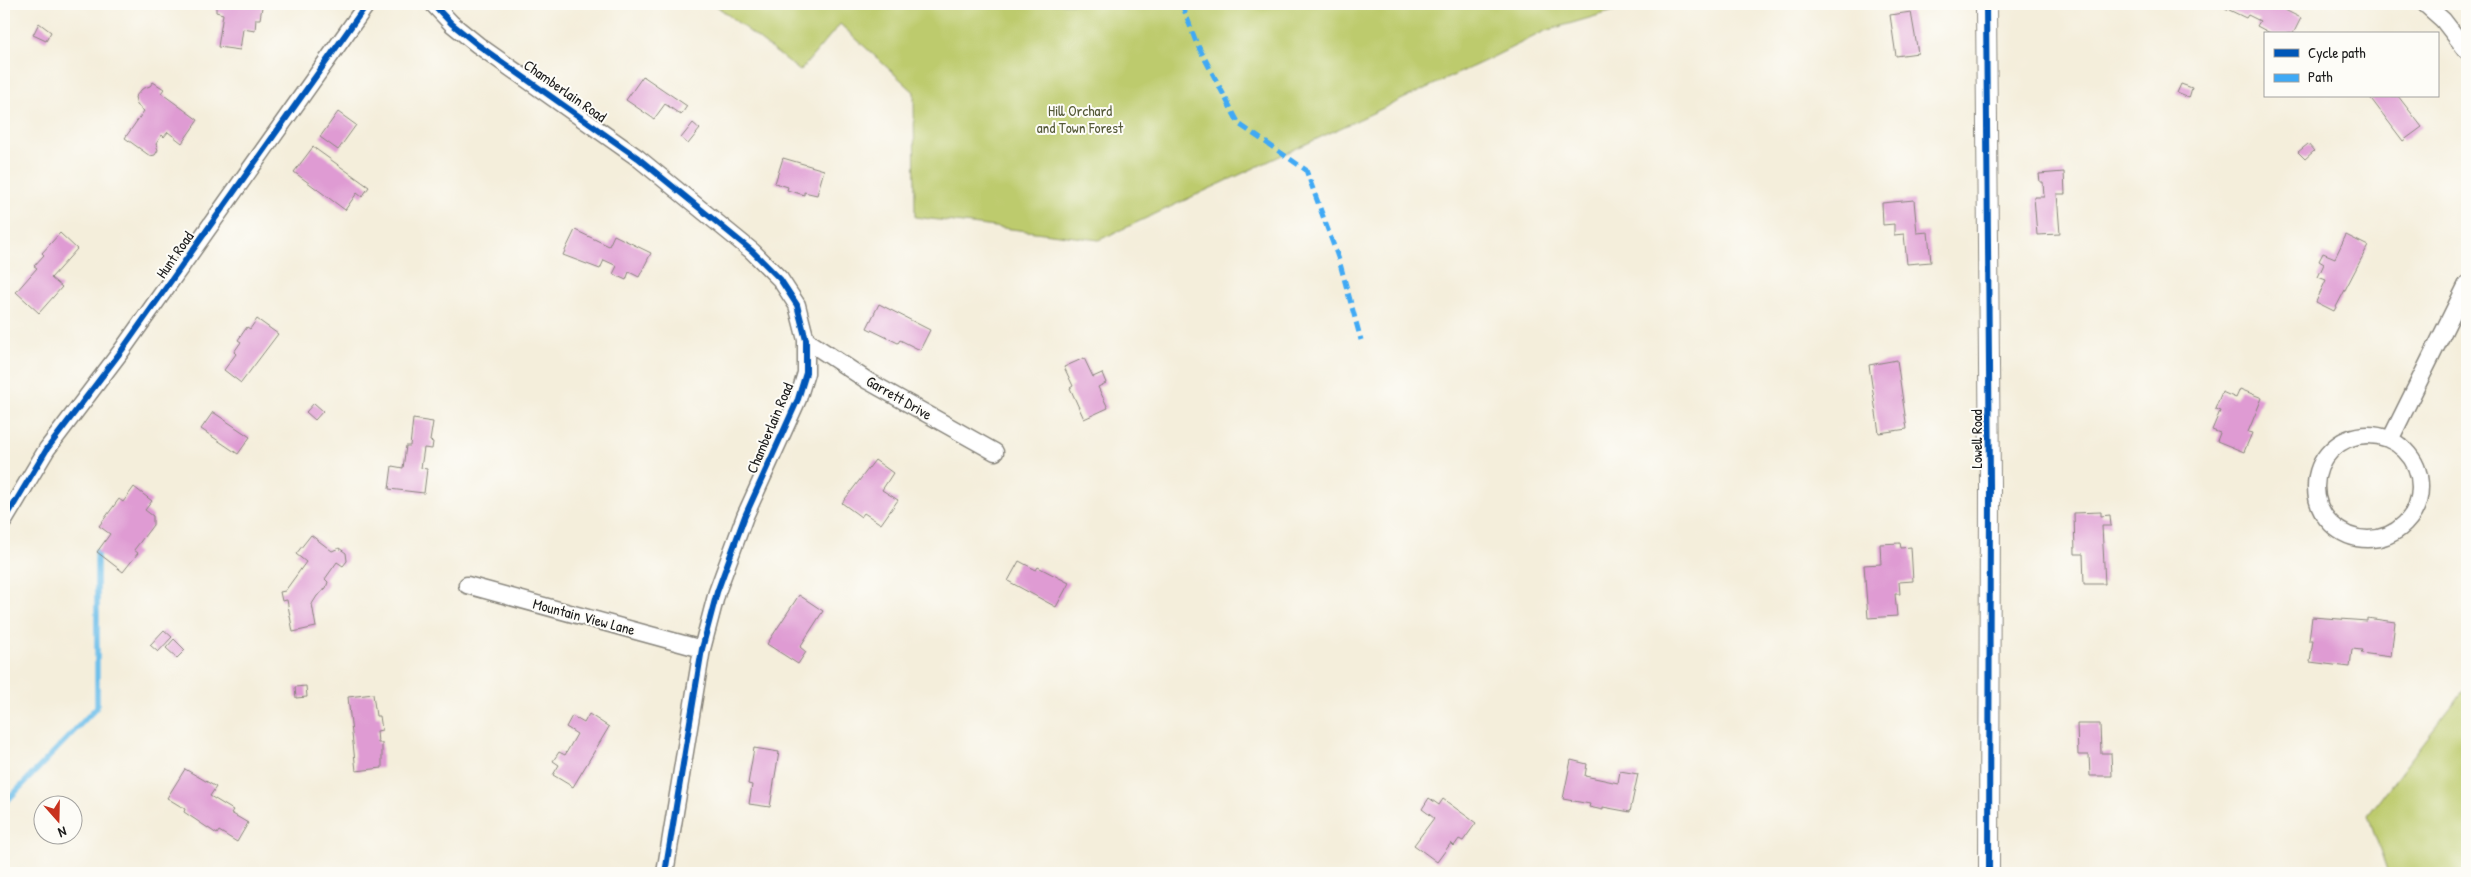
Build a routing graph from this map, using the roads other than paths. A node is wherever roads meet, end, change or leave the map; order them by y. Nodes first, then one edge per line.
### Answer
1 (367, 4) edge
2 (433, 4) edge
3 (1986, 4) edge
4 (2425, 4) edge
5 (2467, 51) edge
6 (2467, 284) edge
7 (806, 340) junction
8 (2390, 440) junction
9 (995, 452) dead end
10 (4, 521) edge
11 (466, 585) dead end
12 (702, 649) junction
13 (665, 873) edge
14 (1989, 873) edge

1 - 10 street, Hunt Road
2 - 7 street, Chamberlain Road
3 - 14 street, Lowell Road
4 - 5 street
6 - 8 street
7 - 9 street, Garrett Drive
7 - 12 street, Chamberlain Road
8 - 8 street
11 - 12 street, Mountain View Lane
12 - 13 street, Chamberlain Road

